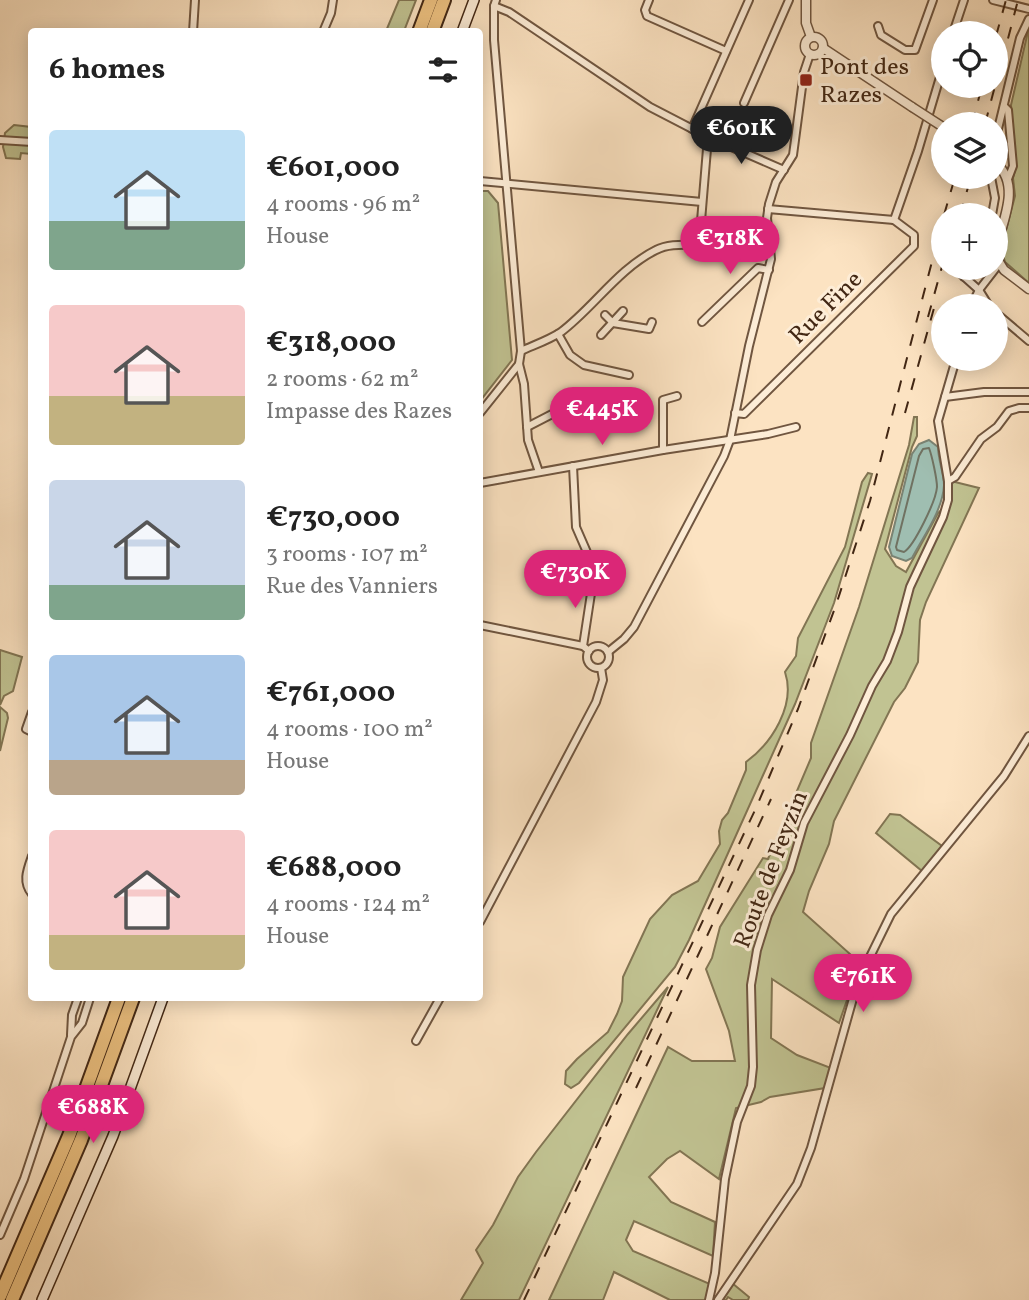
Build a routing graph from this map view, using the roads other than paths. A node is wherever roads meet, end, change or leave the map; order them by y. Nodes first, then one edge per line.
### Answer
1 (195, 0) edge
2 (332, 0) edge
3 (431, 0) edge
4 (444, 0) edge
5 (474, 0) edge
6 (649, 0) edge
7 (749, 0) edge
8 (789, 0) edge
9 (806, 0) edge
10 (933, 0) edge
11 (964, 0) edge
12 (993, 0) edge
13 (495, 3) edge
14 (1029, 9) edge
15 (1029, 19) edge
16 (957, 21) edge
17 (878, 26) dead end
18 (193, 28) edge
19 (325, 28) edge
20 (420, 28) edge
21 (434, 28) edge
22 (464, 28) edge
23 (811, 37) junction
24 (823, 48) junction
25 (726, 51) junction
26 (810, 54) junction
27 (933, 98) edge
28 (744, 103) dead end
29 (1004, 106) junction
30 (1002, 112) edge
31 (931, 119) edge
32 (692, 129) junction
33 (708, 137) junction
34 (2, 140) edge
35 (28, 142) edge
36 (784, 170) junction
37 (1008, 179) joint
38 (483, 181) edge
39 (507, 184) junction
40 (702, 202) junction
41 (1007, 203) edge
42 (768, 209) junction
43 (894, 220) junction
44 (771, 244) junction
45 (699, 246) junction
46 (769, 270) junction
47 (1008, 273) edge
48 (967, 280) edge
49 (986, 280) edge
50 (1029, 289) edge
51 (979, 290) junction
52 (977, 294) edge
53 (982, 294) edge
54 (593, 303) junction
55 (599, 309) dead end
56 (623, 311) dead end
57 (606, 315) dead end
58 (702, 322) dead end
59 (613, 323) junction
60 (1008, 323) edge
61 (558, 334) junction
62 (601, 335) dead end
63 (650, 337) dead end
64 (1029, 341) edge
65 (521, 351) junction
66 (519, 364) junction
67 (953, 371) edge
68 (629, 375) dead end
69 (1029, 392) edge
70 (677, 397) dead end
71 (945, 397) junction
72 (570, 398) dead end
73 (1029, 408) edge
74 (483, 409) edge
75 (735, 413) junction
76 (527, 427) junction
77 (796, 427) dead end
78 (730, 440) junction
79 (663, 450) junction
80 (573, 466) junction
81 (539, 472) junction
82 (948, 481) junction
83 (483, 482) edge
84 (483, 626) edge
85 (586, 649) junction
86 (608, 652) junction
87 (601, 668) junction
88 (1029, 736) edge
89 (28, 869) edge
90 (28, 887) edge
91 (483, 916) edge
92 (77, 1001) edge
93 (89, 1001) edge
94 (118, 1001) edge
95 (132, 1001) edge
96 (162, 1001) edge
97 (438, 1001) edge
98 (71, 1037) junction
99 (416, 1041) dead end
100 (0, 1235) edge
101 (0, 1296) edge
102 (12, 1300) edge
103 (42, 1300) edge
104 (709, 1300) edge
105 (718, 1300) edge

1 - 18 street
2 - 19 street
3 - 20 highway
4 - 21 highway
5 - 22 main road
6 - 25 street
7 - 25 street
8 - 28 street
9 - 23 street
10 - 17 street
11 - 16 street
12 - 14 street
13 - 32 street
13 - 39 street
15 - 29 street
23 - 24 street
23 - 26 street
24 - 26 street
24 - 31 street, bridge
25 - 32 street
26 - 36 street
27 - 43 street
29 - 30 street
29 - 37 street
32 - 33 street
33 - 36 street
33 - 40 street
34 - 35 street
36 - 42 street
37 - 41 street
38 - 39 street
39 - 40 street
39 - 65 street
40 - 45 street
42 - 43 street
42 - 44 street
43 - 75 street, Rue Fine
44 - 45 street
44 - 46 street
45 - 54 street
46 - 58 street
46 - 75 street
47 - 50 street
48 - 51 street
49 - 51 street
51 - 52 street
51 - 53 street
54 - 55 street
54 - 61 street
56 - 59 street
57 - 59 street
59 - 62 street
59 - 63 street
60 - 64 street
61 - 65 street
61 - 68 street
65 - 66 street
66 - 74 street
66 - 76 street
67 - 71 street, Route de Feyzin
69 - 71 street
70 - 79 street
71 - 82 street, Route de Feyzin
72 - 76 street
73 - 82 street
75 - 78 street
76 - 81 street
77 - 78 street
78 - 79 street
78 - 86 street
79 - 80 street
80 - 81 street
80 - 85 street
81 - 83 street
82 - 104 street, Route de Feyzin
84 - 85 street
85 - 86 street
85 - 87 street
86 - 87 street
87 - 91 street
88 - 105 street
89 - 90 street
92 - 98 street
93 - 98 street
94 - 101 highway
95 - 102 highway
96 - 103 main road
97 - 99 street
98 - 100 street

